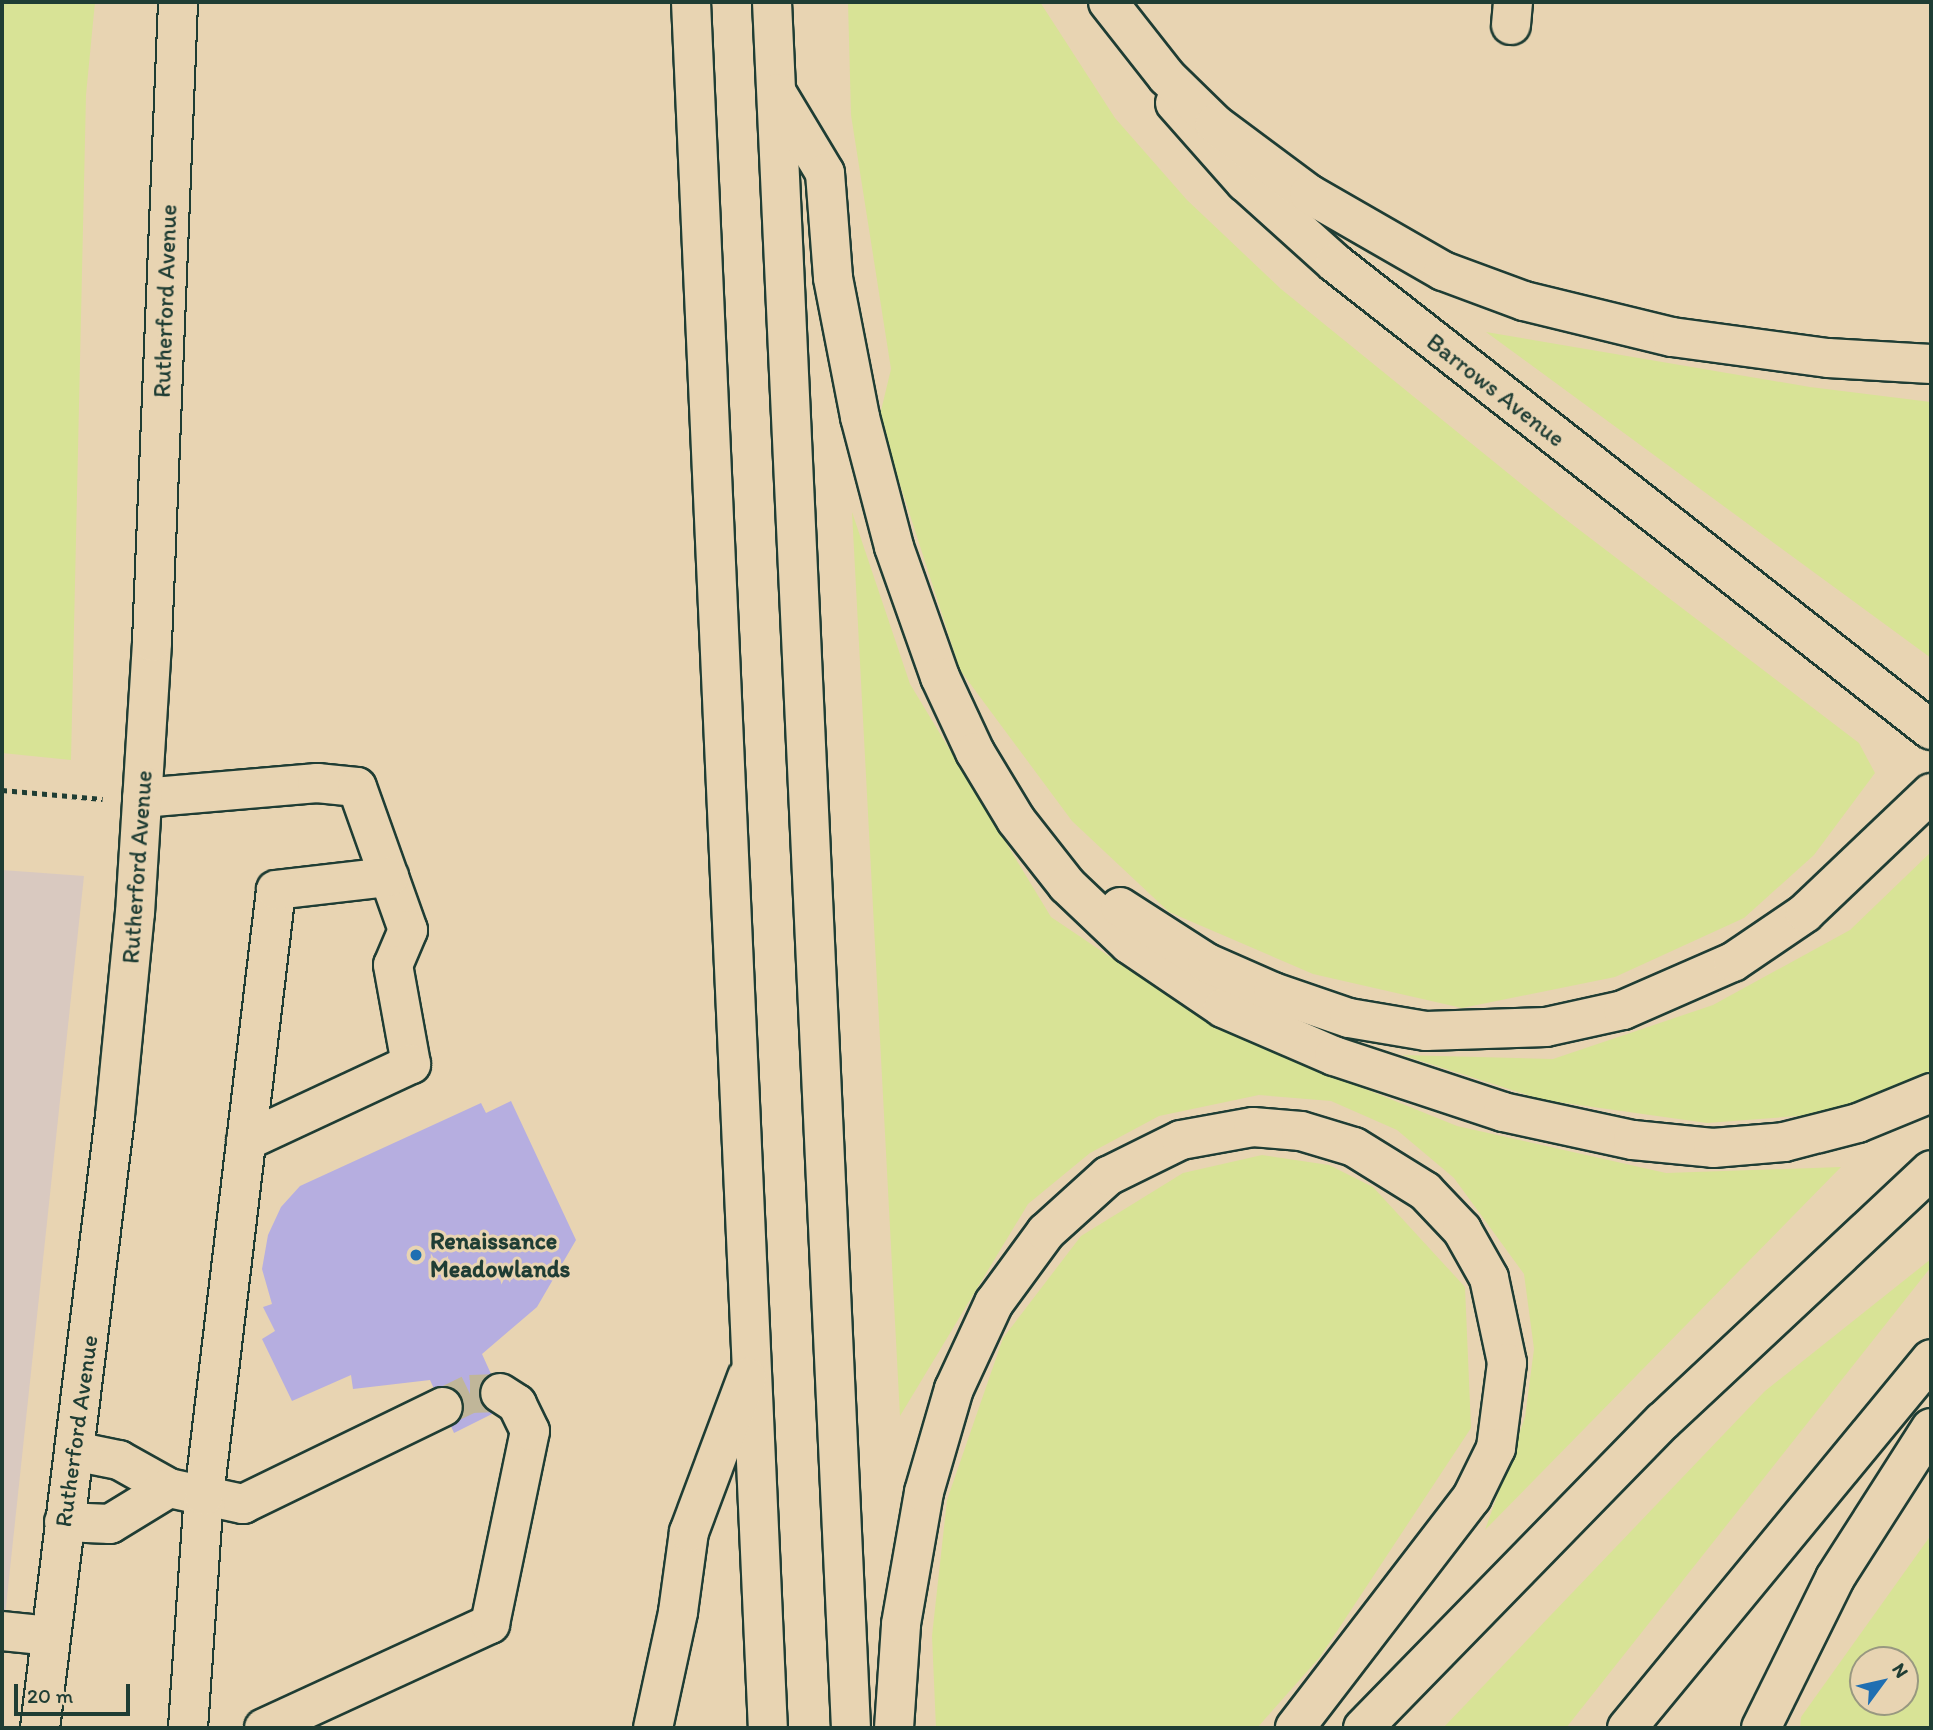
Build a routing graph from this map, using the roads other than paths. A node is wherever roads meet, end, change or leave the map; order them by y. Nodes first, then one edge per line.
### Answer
1 (178, 2) edge
2 (691, 2) edge
3 (772, 2) edge
4 (1108, 2) edge
5 (776, 93) junction
6 (1931, 364) edge
7 (957, 717) junction
8 (1931, 730) edge
9 (1931, 793) edge
10 (142, 798) junction
11 (389, 877) junction
12 (1931, 1093) edge
13 (246, 1141) junction
14 (1931, 1170) edge
15 (1931, 1359) edge
16 (753, 1362) junction
17 (500, 1393) dead end
18 (443, 1407) tunnel mouth
19 (1931, 1428) edge
20 (74, 1451) junction
21 (186, 1492) junction
22 (64, 1522) junction
23 (2, 1631) edge
24 (51, 1636) junction
25 (1795, 1652) junction
26 (40, 1728) edge
27 (188, 1728) edge
28 (264, 1728) edge
29 (653, 1728) edge
30 (768, 1728) edge
31 (851, 1728) edge
32 (894, 1728) edge
33 (1295, 1728) edge
34 (1363, 1728) edge
35 (1627, 1728) edge
36 (1761, 1728) edge
37 (1770, 1728) edge

1 - 10 main road, Rutherford Avenue
2 - 16 main road
3 - 5 main road
4 - 6 main road
4 - 8 main road, Barrows Avenue
5 - 7 main road
5 - 31 main road
7 - 9 main road
7 - 12 main road
10 - 11 main road
10 - 20 main road, Rutherford Avenue
11 - 13 main road
11 - 13 main road
13 - 21 main road
14 - 34 main road
15 - 35 main road
16 - 29 main road
16 - 30 main road
17 - 28 main road
18 - 21 main road
19 - 25 main road
20 - 21 main road
20 - 22 main road, Rutherford Avenue
21 - 22 main road
21 - 27 main road
22 - 24 main road, Rutherford Avenue
23 - 24 main road
24 - 26 main road, Rutherford Avenue
25 - 36 main road
25 - 37 main road
32 - 33 main road

